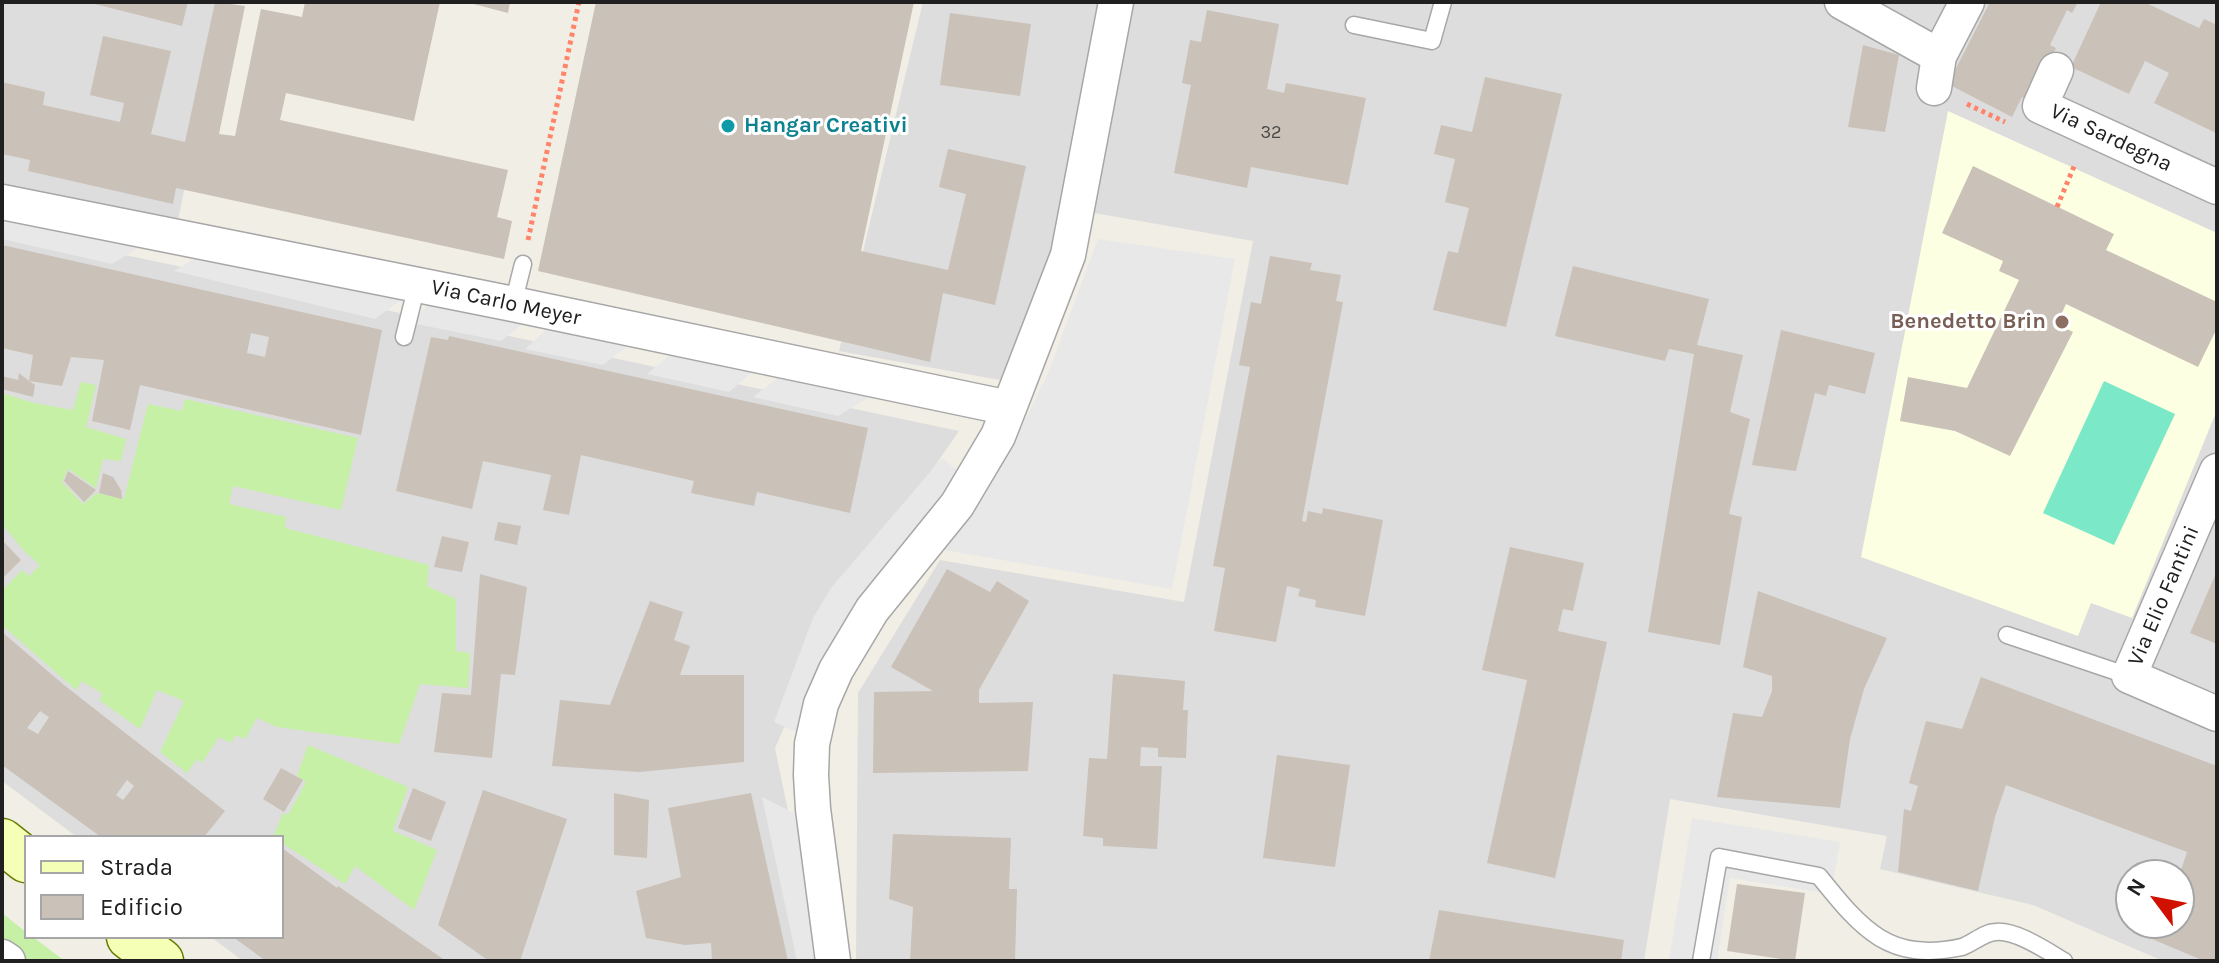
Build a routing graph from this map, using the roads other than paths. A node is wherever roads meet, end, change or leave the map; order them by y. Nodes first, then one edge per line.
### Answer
1 (1116, 2) edge
2 (1443, 2) edge
3 (1842, 2) edge
4 (1967, 2) edge
5 (1354, 25) dead end
6 (2056, 70) dead end
7 (2217, 187) edge
8 (2, 202) edge
9 (523, 264) road end
10 (417, 285) junction
11 (513, 304) junction
12 (404, 337) dead end
13 (1009, 408) junction
14 (2217, 471) edge
15 (2007, 635) dead end
16 (2129, 676) junction
17 (2217, 714) edge
18 (2, 841) edge
19 (24, 858) edge
20 (132, 939) edge
21 (2, 957) edge
22 (8, 961) edge
23 (161, 961) edge
24 (833, 961) edge
25 (1701, 961) edge
26 (2064, 961) edge

1 - 13 street
2 - 5 lane
3 - 4 street
6 - 7 street, Via Sardegna
8 - 10 street, Via Carlo Meyer
9 - 11 lane
10 - 11 street, Via Carlo Meyer
10 - 12 lane
11 - 13 street, Via Carlo Meyer
13 - 24 street
14 - 16 street, Via Elio Fantini
15 - 16 lane
16 - 17 street
18 - 19 main road
20 - 23 main road
21 - 22 street
25 - 26 lane

